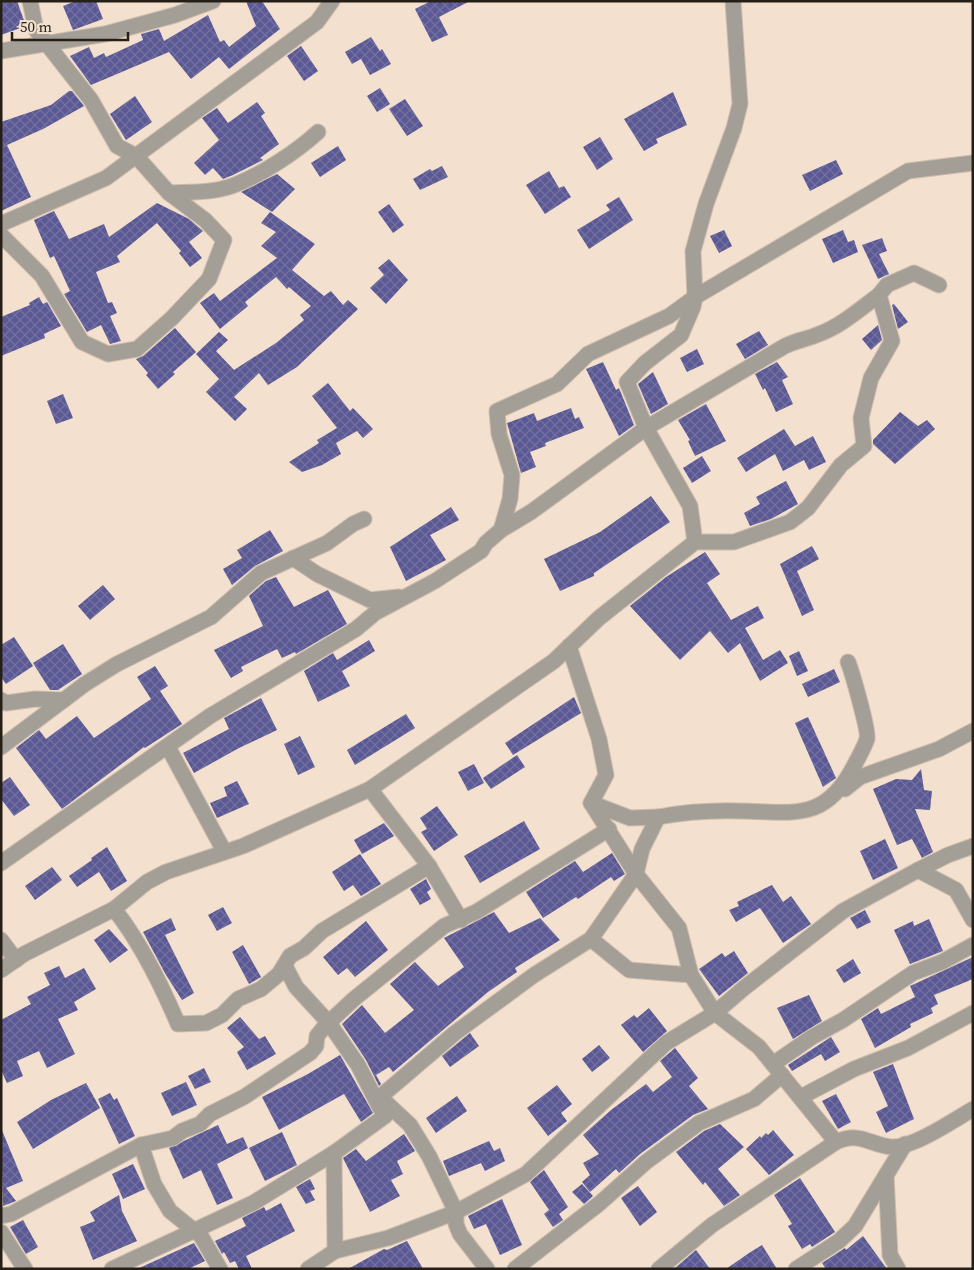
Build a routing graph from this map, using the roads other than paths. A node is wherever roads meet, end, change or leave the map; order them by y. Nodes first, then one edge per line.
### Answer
1 (30, 1) edge
2 (213, 1) edge
3 (332, 1) edge
4 (733, 1) edge
5 (48, 43) junction
6 (1, 51) edge
7 (318, 132) dead end
8 (136, 156) junction
9 (973, 163) edge
10 (169, 193) junction
11 (1, 224) edge
12 (1, 235) edge
13 (939, 285) dead end
14 (879, 295) junction
15 (695, 297) junction
16 (646, 428) junction
17 (364, 519) dead end
18 (501, 530) junction
19 (695, 542) junction
20 (293, 558) junction
21 (403, 596) junction
22 (569, 646) junction
23 (848, 662) dead end
24 (1, 700) edge
25 (64, 700) junction
26 (973, 731) edge
27 (1, 747) edge
28 (168, 747) junction
29 (370, 789) junction
30 (835, 796) junction
31 (591, 803) junction
32 (658, 818) junction
33 (609, 829) junction
34 (973, 846) edge
35 (224, 851) junction
36 (1, 863) edge
37 (429, 866) junction
38 (918, 870) junction
39 (636, 874) junction
40 (114, 909) junction
41 (461, 920) junction
42 (973, 920) edge
43 (591, 939) junction
44 (1, 940) edge
45 (973, 944) edge
46 (16, 960) junction
47 (285, 966) junction
48 (1, 970) edge
49 (691, 975) junction
50 (973, 1012) edge
51 (715, 1013) junction
52 (328, 1023) junction
53 (778, 1069) junction
54 (380, 1097) junction
55 (801, 1097) junction
56 (973, 1110) edge
57 (384, 1116) junction
58 (836, 1142) junction
59 (904, 1144) junction
60 (141, 1145) junction
61 (334, 1153) junction
62 (886, 1174) junction
63 (456, 1212) junction
64 (1, 1216) edge
65 (196, 1231) junction
66 (1, 1232) edge
67 (335, 1251) junction
68 (25, 1269) edge
69 (112, 1269) edge
70 (220, 1269) edge
71 (308, 1269) edge
72 (486, 1269) edge
73 (515, 1269) edge
74 (659, 1269) edge
75 (796, 1269) edge
76 (898, 1269) edge

1 - 5 street
2 - 5 street
3 - 8 street
4 - 15 street
5 - 6 street
5 - 8 street
7 - 10 street
8 - 10 street
8 - 11 street
9 - 15 street
10 - 12 street
13 - 14 street
14 - 16 street
14 - 19 street
15 - 16 street
15 - 18 street
16 - 18 street
16 - 19 street
17 - 20 street
18 - 21 street
19 - 22 street
20 - 21 street
20 - 25 street
21 - 28 street
22 - 29 street
22 - 31 street
23 - 30 street
24 - 25 street
25 - 27 street
26 - 30 street
28 - 35 street
28 - 36 street
29 - 35 street
29 - 37 street
30 - 32 street
31 - 32 street
31 - 33 street
32 - 39 street
33 - 39 street
33 - 41 street
34 - 38 street
35 - 40 street
37 - 41 street
37 - 47 street
38 - 42 street
38 - 51 street
39 - 43 street
39 - 49 street
40 - 46 street
40 - 47 street
41 - 52 street
43 - 49 street
43 - 54 street
44 - 46 street
45 - 53 street
46 - 48 street
47 - 52 street
49 - 51 street
50 - 55 street
51 - 53 street
51 - 63 street
52 - 57 street
52 - 60 street
53 - 55 street
53 - 73 street
54 - 57 street
54 - 63 street
55 - 58 street
56 - 59 street
57 - 61 street
58 - 59 street
58 - 74 street
59 - 62 street
60 - 64 street
60 - 65 street
61 - 65 street
61 - 67 street
62 - 75 street
62 - 76 street
63 - 67 street
63 - 72 street
65 - 69 street
65 - 70 street
66 - 68 street
67 - 71 street

